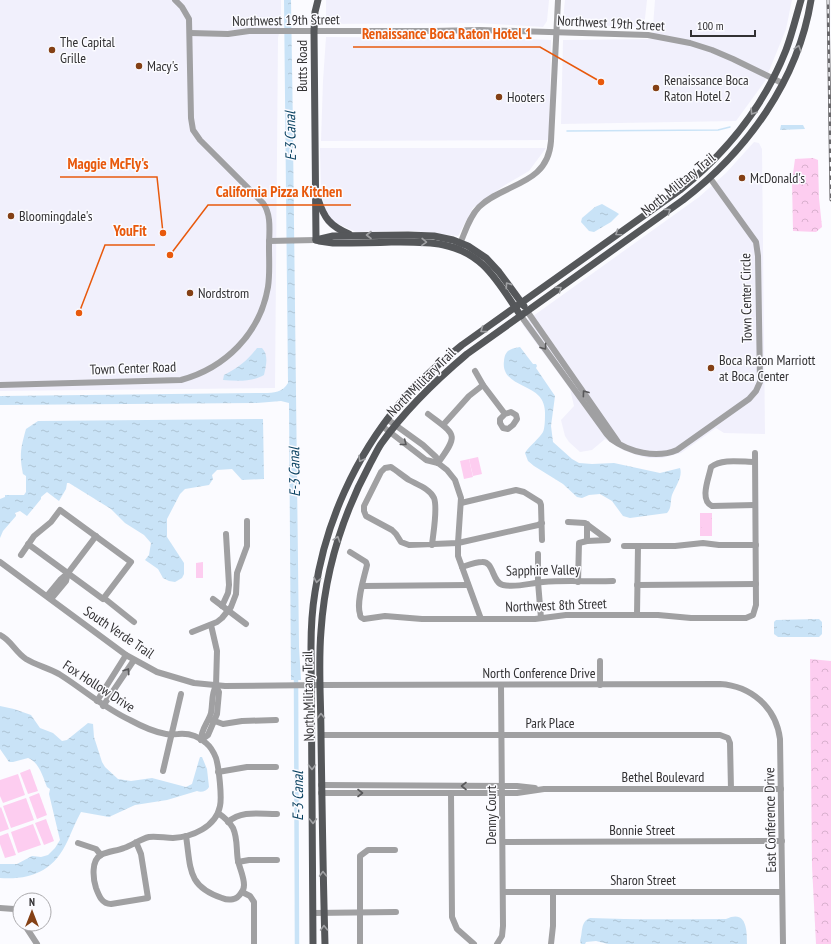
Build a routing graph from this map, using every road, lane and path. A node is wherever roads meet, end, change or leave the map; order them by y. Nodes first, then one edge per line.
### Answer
1 (175, 0) edge
2 (313, 0) edge
3 (318, 0) edge
4 (558, 0) edge
5 (801, 0) edge
6 (811, 0) edge
7 (315, 12) junction
8 (314, 31) junction
9 (557, 32) junction
10 (190, 33) junction
11 (773, 79) junction
12 (782, 83) junction
13 (710, 178) junction
14 (316, 193) junction
15 (649, 212) junction
16 (637, 220) junction
17 (642, 230) junction
18 (351, 235) junction
19 (316, 240) junction
20 (269, 241) junction
21 (625, 241) junction
22 (459, 246) junction
23 (518, 305) junction
24 (524, 314) junction
25 (475, 371) dead end
26 (0, 385) edge
27 (483, 385) junction
28 (428, 414) dead end
29 (505, 414) dead end
30 (387, 419) junction
31 (443, 425) junction
32 (382, 426) junction
33 (395, 426) junction
34 (390, 432) junction
35 (755, 453) dead end
36 (755, 462) junction
37 (438, 463) junction
38 (461, 503) junction
39 (755, 505) junction
40 (247, 521) dead end
41 (568, 522) dead end
42 (542, 523) junction
43 (587, 524) junction
44 (226, 534) dead end
45 (96, 536) junction
46 (542, 540) dead end
47 (588, 541) junction
48 (458, 543) junction
49 (28, 544) junction
50 (432, 545) junction
51 (756, 545) junction
52 (624, 546) dead end
53 (638, 546) junction
54 (350, 552) dead end
55 (538, 554) dead end
56 (21, 555) dead end
57 (0, 562) edge
58 (462, 567) junction
59 (68, 573) junction
60 (613, 581) dead end
61 (538, 582) junction
62 (578, 582) junction
63 (756, 584) junction
64 (468, 585) junction
65 (637, 585) junction
66 (363, 586) junction
67 (49, 598) junction
68 (104, 598) junction
69 (212, 599) dead end
70 (222, 606) junction
71 (229, 611) junction
72 (637, 615) junction
73 (541, 618) junction
74 (481, 619) junction
75 (134, 622) dead end
76 (246, 624) dead end
77 (211, 626) junction
78 (192, 632) dead end
79 (0, 635) edge
80 (126, 655) junction
81 (134, 660) junction
82 (600, 661) dead end
83 (308, 685) junction
84 (320, 685) junction
85 (501, 685) junction
86 (600, 685) junction
87 (216, 686) junction
88 (181, 694) dead end
89 (97, 701) junction
90 (762, 701) joint
91 (103, 706) junction
92 (212, 720) junction
93 (276, 720) dead end
94 (171, 735) junction
95 (321, 735) junction
96 (502, 735) junction
97 (201, 740) junction
98 (276, 767) dead end
99 (163, 771) dead end
100 (218, 772) junction
101 (312, 782) junction
102 (321, 785) junction
103 (502, 786) junction
104 (731, 789) junction
105 (781, 789) junction
106 (544, 790) junction
107 (322, 793) junction
108 (451, 793) junction
109 (502, 793) junction
110 (218, 813) junction
111 (277, 814) dead end
112 (228, 822) junction
113 (186, 836) junction
114 (782, 841) junction
115 (136, 842) junction
116 (503, 842) junction
117 (78, 843) dead end
118 (395, 850) dead end
119 (101, 855) junction
120 (277, 860) dead end
121 (238, 862) junction
122 (242, 892) junction
123 (503, 892) junction
124 (553, 892) junction
125 (782, 892) junction
126 (0, 908) edge
127 (12, 909) edge
128 (360, 912) junction
129 (396, 912) dead end
130 (313, 913) junction
131 (324, 913) junction
132 (29, 932) edge
133 (37, 944) edge
134 (254, 944) edge
135 (313, 944) edge
136 (325, 944) edge
137 (360, 944) edge
138 (474, 944) edge
139 (496, 944) edge
140 (551, 944) edge
141 (783, 944) edge

1 - 10 street, Town Center Road
2 - 7 main road, Butts Road
3 - 7 main road, Butts Road
4 - 9 street
5 - 11 main road, North Military Trail
12 -> 6 main road, North Military Trail
7 - 8 main road, Butts Road
8 - 9 street, Northwest 19th Street
8 - 10 street, Northwest 19th Street
8 - 14 main road, Butts Road
9 - 11 street, Northwest 19th Street
9 - 22 street
10 - 20 street, Town Center Road
11 - 12 street, Northwest 19th Street
11 -> 15 main road, North Military Trail
12 - 13 main road, North Military Trail
17 -> 13 main road, North Military Trail
13 - 24 street, Town Center Circle
14 - 18 main road
14 - 19 main road, Butts Road
15 - 16 main road, North Military Trail
15 - 17 main road
16 - 21 main road
16 -> 23 main road, North Military Trail
17 - 21 main road, North Military Trail
18 - 19 main road
22 -> 18 main road
19 - 20 street
19 -> 22 main road
20 - 26 street, Town Center Road
24 -> 21 main road, North Military Trail
22 - 23 main road
23 - 24 main road
23 -> 30 main road, North Military Trail
24 - 33 main road, North Military Trail
25 - 27 street
27 - 29 street
27 - 31 street
28 - 31 street
30 - 32 main road, North Military Trail
30 - 33 street
31 - 37 street
32 - 34 street
32 -> 83 main road, North Military Trail
33 - 34 main road, North Military Trail
33 - 37 street
34 -> 37 street
84 -> 34 main road, North Military Trail
35 - 36 street
36 - 39 street
36 - 39 street
37 - 38 street
38 - 42 street
38 - 48 street
39 - 51 street
40 - 71 street
41 - 43 street
42 - 46 street
42 - 48 street
43 - 47 street
43 - 47 street
44 - 70 street
45 - 49 street
45 - 59 street
45 - 68 street
47 - 62 street
48 - 50 street
48 - 58 street
49 - 56 street
49 - 59 street
50 - 50 street
51 - 53 street
51 - 63 street
52 - 53 street
53 - 65 street
54 - 66 street
55 - 61 street
57 - 67 street, South Verde Trail
58 - 61 street, Sapphire Valley
58 - 64 street
59 - 67 street
59 - 68 street
60 - 62 street, Sapphire Valley
61 - 62 street, Sapphire Valley
61 - 73 street
63 - 65 street
63 - 72 street, Northwest 8th Street
64 - 66 street
64 - 74 street
65 - 72 street
66 - 74 street, Northwest 8th Street
67 - 80 street, South Verde Trail
68 - 75 street
69 - 70 street
70 - 71 street
71 - 76 street
71 - 77 street
72 - 73 street, Northwest 8th Street
73 - 74 street, Northwest 8th Street
77 - 78 street
77 - 87 street
79 - 89 street, Fox Hollow Drive
80 - 81 street, South Verde Trail
80 - 89 street
81 - 87 street, South Verde Trail
91 -> 81 street
82 - 86 street
83 - 84 street, North Conference Drive
83 - 87 street, South Verde Trail
83 -> 101 main road, North Military Trail
84 - 85 street, North Conference Drive
95 -> 84 main road, North Military Trail
85 - 86 street, North Conference Drive
85 - 96 street, Denny Court
86 - 90 street, North Conference Drive
87 - 92 street
88 - 94 street
89 - 91 street, Fox Hollow Drive
90 - 105 street, East Conference Drive
91 - 94 street, Fox Hollow Drive
92 - 93 street
92 - 97 street
94 - 97 street, Fox Hollow Drive
94 - 99 street
95 - 96 street, Park Place
95 - 102 main road, North Military Trail
96 - 103 street, Denny Court
96 - 104 street, Park Place
97 - 100 street, Fox Hollow Drive
98 - 100 street
100 - 110 street, Fox Hollow Drive
101 - 107 main road
101 -> 130 main road, North Military Trail
103 -> 102 street, Bethel Boulevard
102 - 107 main road, North Military Trail
103 - 106 street, Bethel Boulevard
103 - 109 street, Denny Court
104 - 105 street, Bethel Boulevard
104 - 106 street, Bethel Boulevard
105 - 114 street, East Conference Drive
106 - 109 street, Bethel Boulevard
107 -> 108 street, Bethel Boulevard
131 -> 107 main road, North Military Trail
108 - 109 street, Bethel Boulevard
108 - 138 street
109 - 116 street, Denny Court
110 - 112 street
110 - 113 street
111 - 112 street
112 - 121 street
113 - 115 street
113 - 122 street
114 - 116 street, Bonnie Street
114 - 125 street, East Conference Drive
115 - 119 street
115 - 119 street
116 - 123 street, Denny Court
117 - 119 street
118 - 128 street
120 - 121 street
121 - 122 street
122 - 134 street
123 - 124 street, Sharon Street
123 - 139 street, Denny Court
124 - 125 street, Sharon Street
124 - 140 street
125 - 141 street, East Conference Drive
126 - 127 street
128 - 129 street
128 - 131 street
128 - 137 street
130 - 131 street
130 - 135 main road, North Military Trail
136 -> 131 main road, North Military Trail
132 - 133 street

